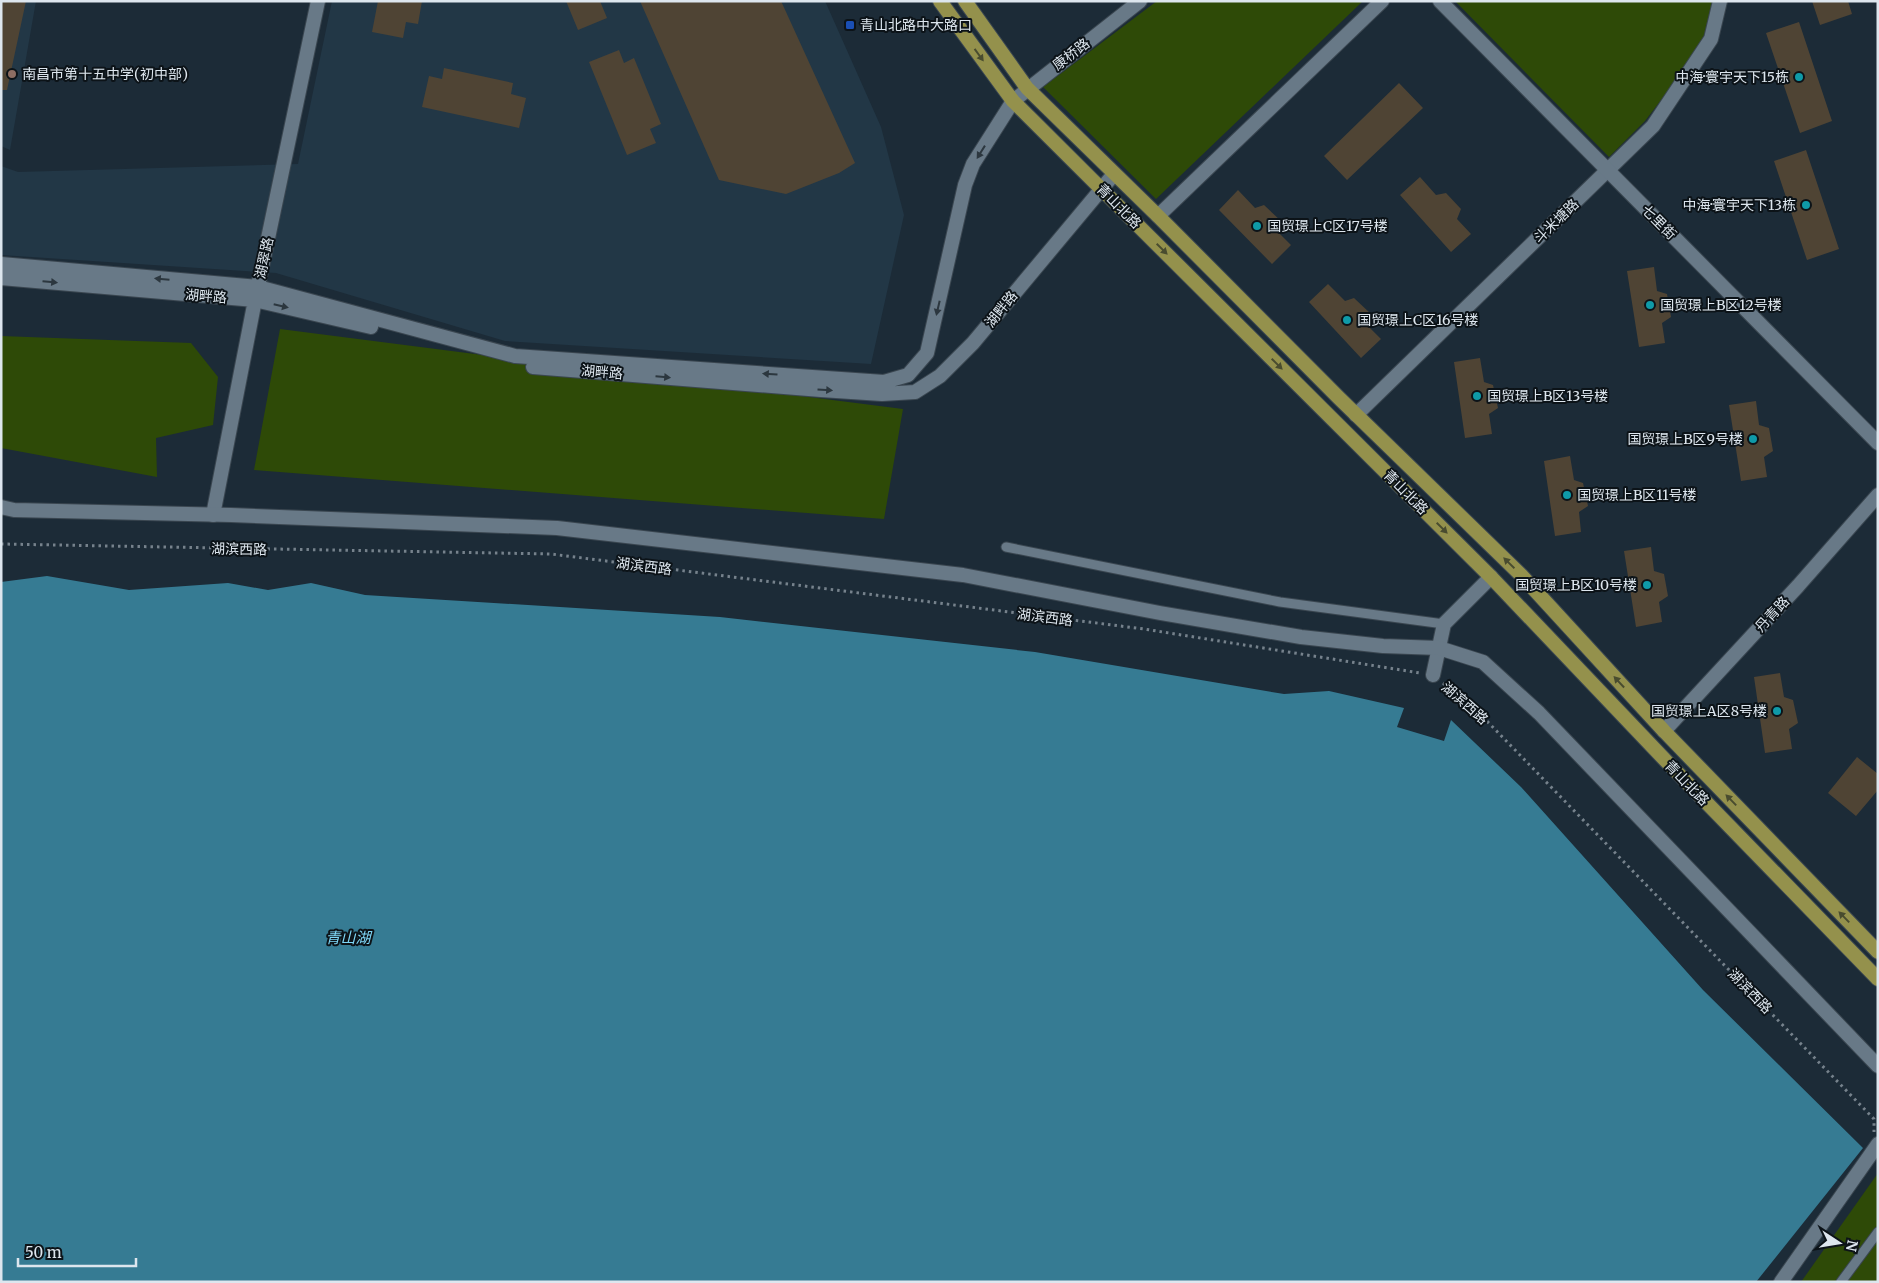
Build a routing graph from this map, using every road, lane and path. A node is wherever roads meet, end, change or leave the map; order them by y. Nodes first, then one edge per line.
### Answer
1 (318, 1) edge
2 (940, 1) edge
3 (965, 1) edge
4 (1140, 1) edge
5 (1382, 1) edge
6 (1440, 1) edge
7 (1720, 1) edge
8 (1027, 88) junction
9 (1010, 106) junction
10 (1608, 170) junction
11 (1114, 174) junction
12 (1101, 189) junction
13 (1158, 216) junction
14 (1, 264) edge
15 (1, 278) edge
16 (256, 294) junction
17 (1356, 414) junction
18 (1878, 442) edge
19 (1878, 495) edge
20 (1, 508) edge
21 (213, 515) junction
22 (1, 544) edge
23 (1006, 547) dead end
24 (1491, 577) junction
25 (1444, 624) junction
26 (1439, 648) junction
27 (1433, 675) junction
28 (1664, 731) junction
29 (1878, 952) edge
30 (1878, 979) edge
31 (1878, 1066) edge
32 (1876, 1146) edge
33 (1878, 1232) edge
34 (1781, 1282) edge
35 (1841, 1282) edge

1 - 16 street, 湖翠路
2 -> 9 main road, 青山北路
3 - 8 main road, 青山北路
4 - 8 street, 康桥路
5 - 13 street
6 - 10 street, 七里街
7 - 10 street, 斗米塘路
8 - 9 street, 康桥路
8 - 11 main road, 青山北路
9 - 12 main road, 青山北路
9 -> 16 street, 湖畔路
10 - 17 street, 斗米塘路
10 - 18 street, 七里街
11 - 12 street, 湖畔路
11 - 13 main road, 青山北路
16 -> 12 street, 湖畔路
12 -> 24 main road, 青山北路
13 - 17 main road, 青山北路
16 -> 14 street, 湖畔路
15 -> 16 street, 湖畔路
16 - 21 street, 湖翠路
28 -> 17 main road, 青山北路
19 - 28 street, 丹青路
20 - 21 street, 湖滨西路
21 - 26 street, 湖滨西路
22 - 27 path, 湖滨西路
23 - 25 lane
24 - 25 street
24 - 30 main road, 青山北路
25 - 26 street
26 - 27 street
26 - 31 street, 湖滨西路
27 - 32 path, 湖滨西路
29 -> 28 main road, 青山北路
32 - 34 street
33 - 35 lane

